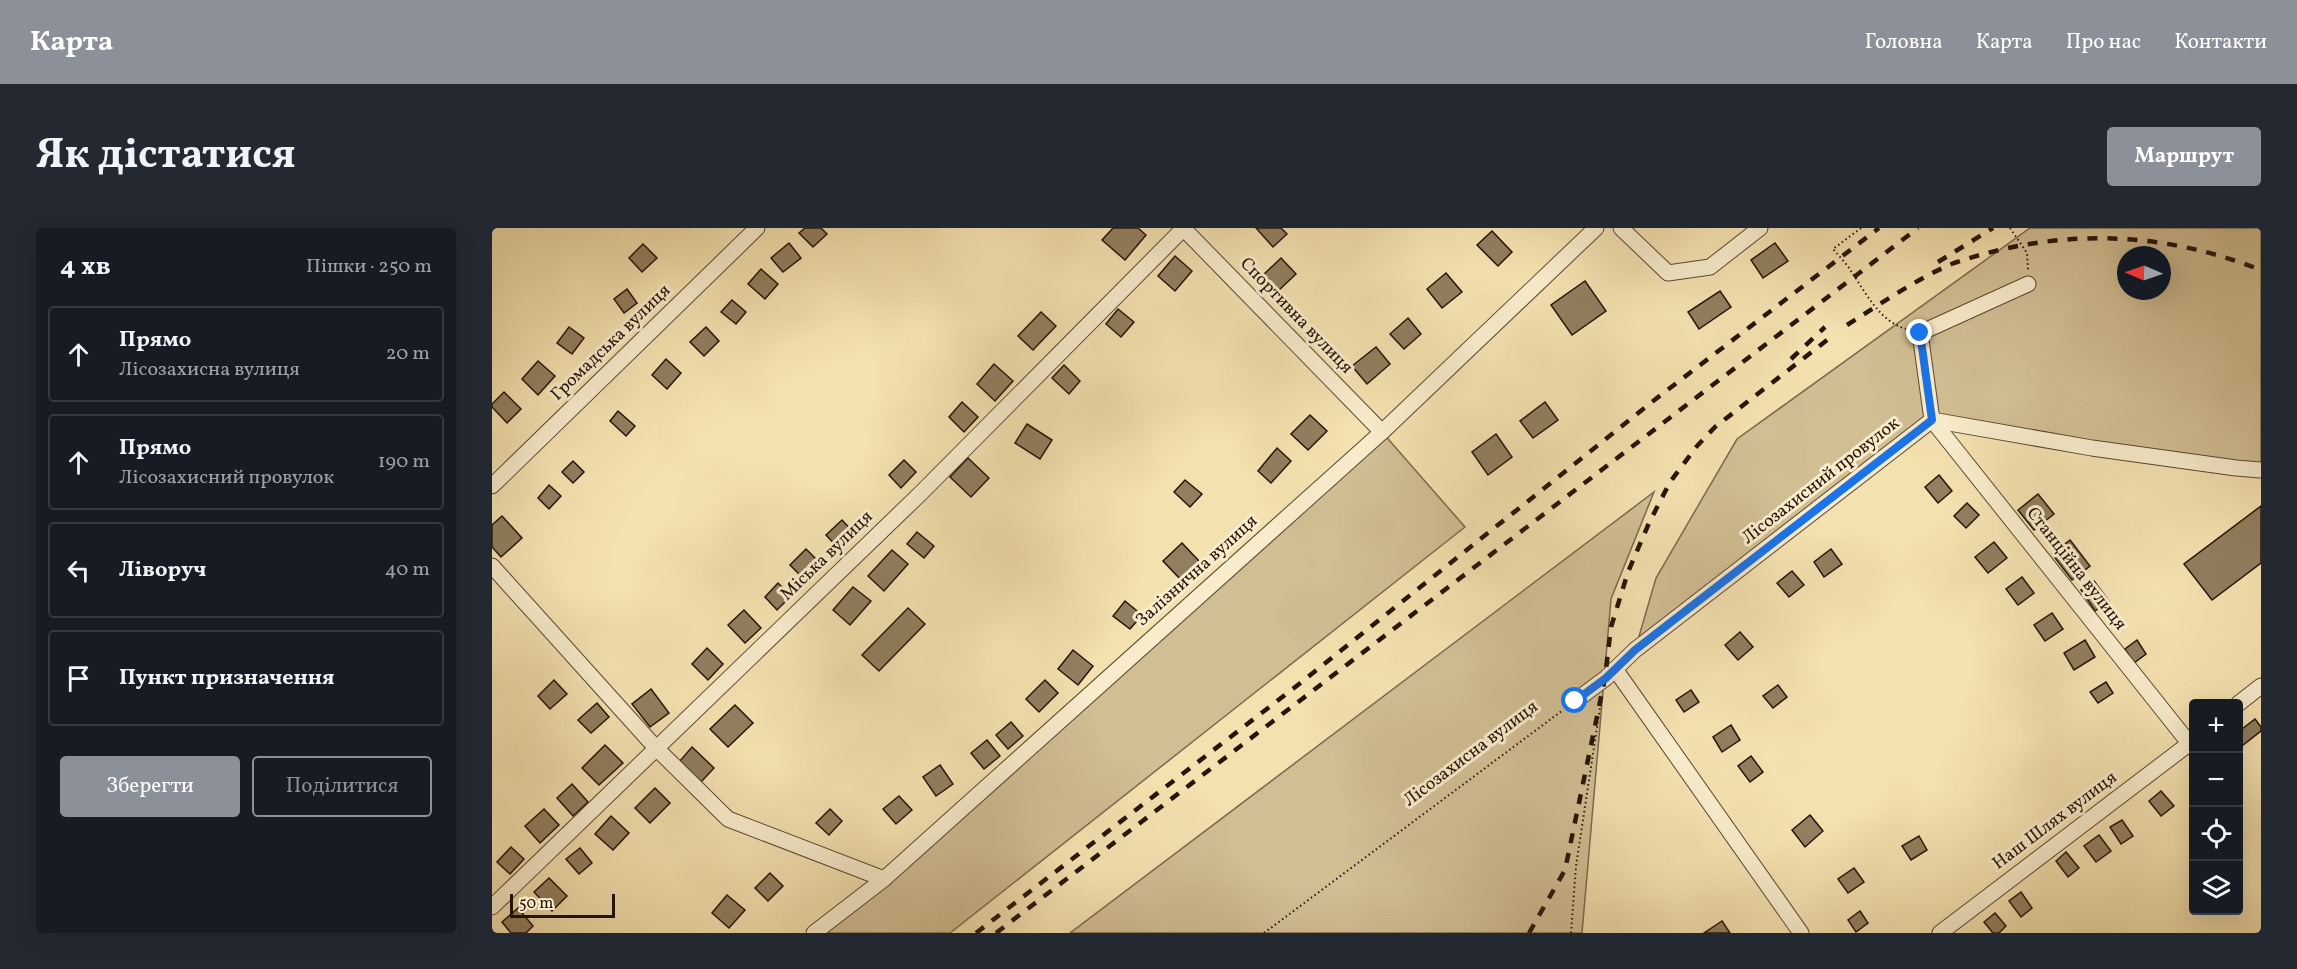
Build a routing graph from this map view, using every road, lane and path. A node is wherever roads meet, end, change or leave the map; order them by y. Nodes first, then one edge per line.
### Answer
1 (757, 228) edge
2 (1183, 228) edge
3 (1596, 228) edge
4 (1621, 228) edge
5 (1760, 228) edge
6 (1861, 228) edge
7 (2010, 228) edge
8 (2028, 284) joint
9 (1920, 333) junction
10 (1932, 420) junction
11 (1382, 432) junction
12 (2261, 470) edge
13 (492, 486) edge
14 (492, 566) edge
15 (1610, 673) junction
16 (2261, 686) edge
17 (2243, 700) edge
18 (1575, 701) joint
19 (2189, 740) edge
20 (2189, 744) edge
21 (656, 748) junction
22 (884, 879) junction
23 (492, 908) edge
24 (814, 933) edge
25 (1264, 933) edge
26 (1571, 933) edge
27 (1801, 933) edge
28 (1940, 933) edge

1 - 13 street, Громадська вулиця
2 - 11 street, Спортивна вулиця
2 - 21 street, Міська вулиця
3 - 11 street, Залізнична вулиця
4 - 5 street
6 - 9 path
7 - 8 path
8 - 9 street
9 - 10 street
10 - 12 street
10 - 15 street, Лісозахисний провулок
10 - 19 street, Станційна вулиця
11 - 22 street, Залізнична вулиця
14 - 21 street
15 - 18 street
15 - 26 path
15 - 27 street
16 - 17 street
18 - 25 path, Лісозахисна вулиця
20 - 28 street, Наш Шлях вулиця
21 - 22 street
21 - 23 street, Міська вулиця
22 - 24 street, Залізнична вулиця

